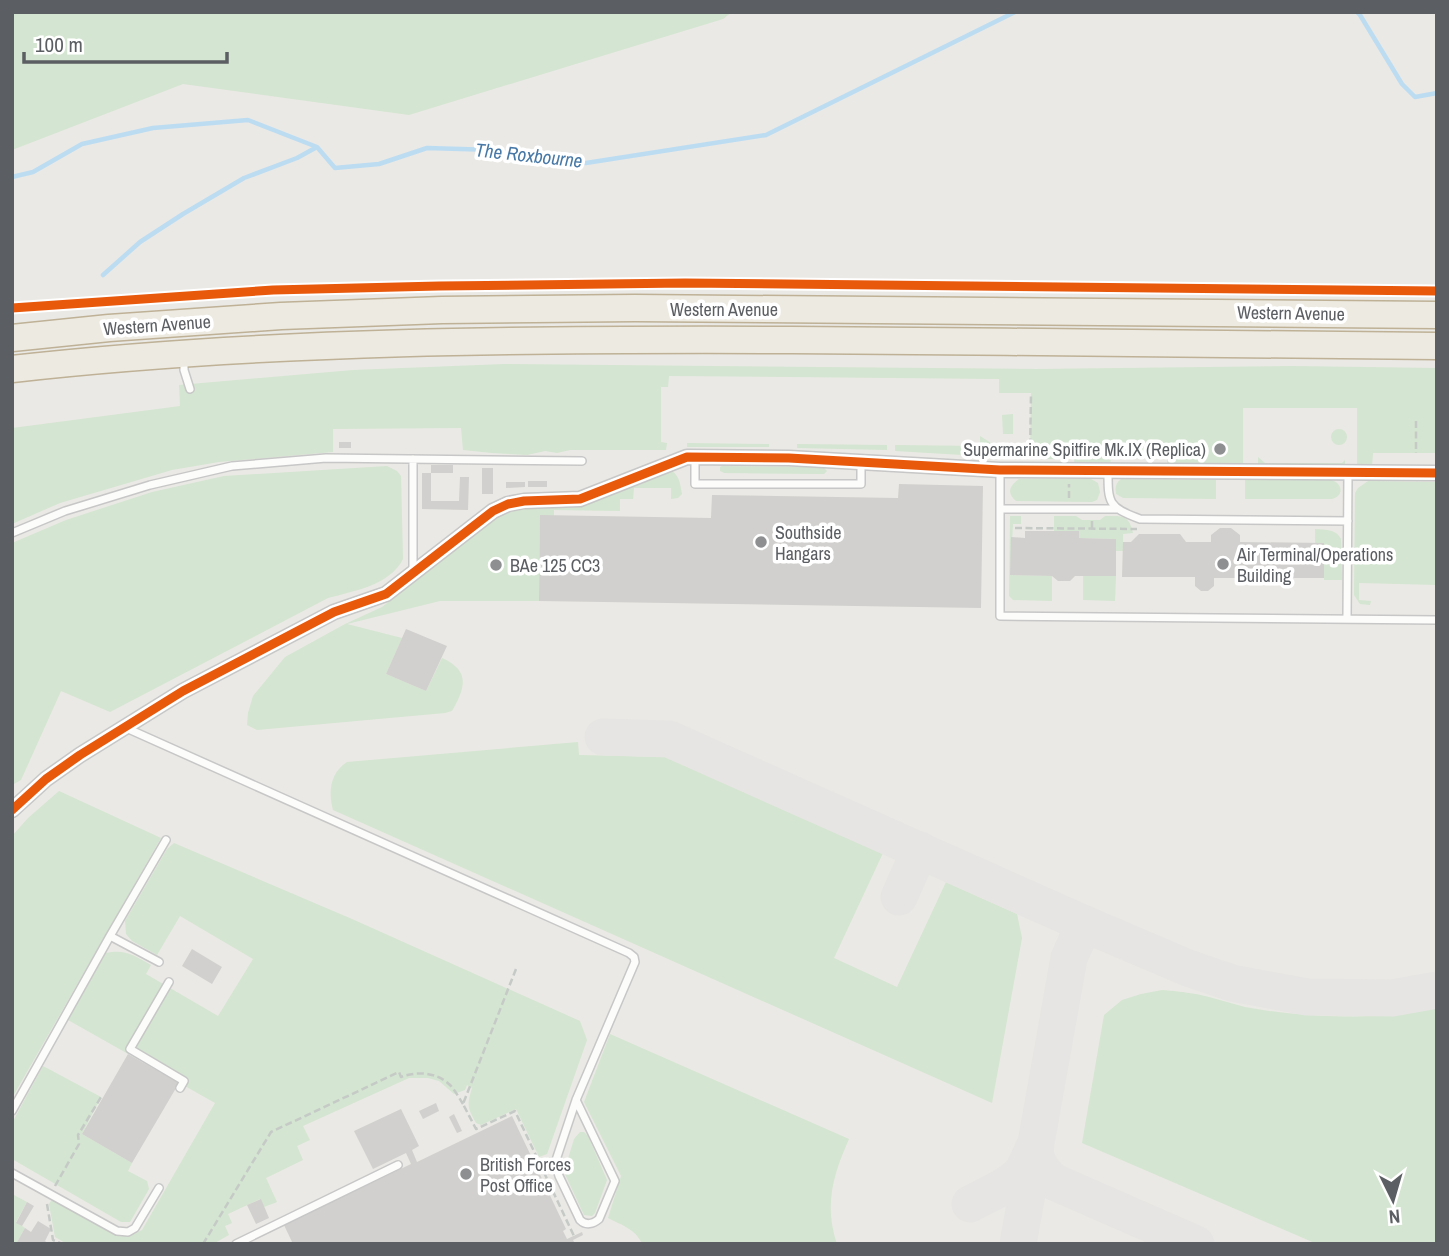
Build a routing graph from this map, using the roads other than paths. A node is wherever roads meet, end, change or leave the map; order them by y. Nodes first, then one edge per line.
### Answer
1 (1437, 315) edge
2 (17, 337) edge
3 (1437, 346) edge
4 (183, 354) junction
5 (12, 369) edge
6 (190, 389) dead end
7 (695, 457) junction
8 (413, 459) junction
9 (582, 461) dead end
10 (861, 462) junction
11 (1000, 470) junction
12 (1108, 471) junction
13 (1349, 473) junction
14 (1437, 474) edge
15 (1000, 509) junction
16 (1121, 509) junction
17 (1348, 521) junction
18 (12, 533) edge
19 (414, 573) junction
20 (1347, 619) junction
21 (1437, 620) edge
22 (124, 727) junction
23 (12, 810) edge
24 (166, 840) dead end
25 (110, 936) junction
26 (159, 962) dead end
27 (169, 982) dead end
28 (180, 1088) dead end
29 (576, 1100) junction
30 (12, 1111) edge
31 (398, 1165) dead end
32 (12, 1172) edge
33 (159, 1188) dead end
34 (236, 1244) edge

1 - 2 highway, Western Avenue
3 - 4 highway, Western Avenue
4 - 5 highway, Western Avenue
4 - 6 lane
7 - 10 street
7 - 10 lane
7 - 19 street
8 - 9 lane
8 - 18 lane
8 - 19 lane
10 - 11 street
11 - 12 street
11 - 15 lane
12 - 13 street
12 - 16 lane
13 - 14 street
13 - 17 lane
15 - 16 lane
15 - 20 lane
16 - 17 lane
17 - 20 lane
19 - 22 street
20 - 21 lane
22 - 23 street
22 - 29 lane
24 - 25 lane
25 - 26 lane
25 - 30 lane
27 - 28 lane
29 - 29 lane
31 - 34 lane
32 - 33 lane

